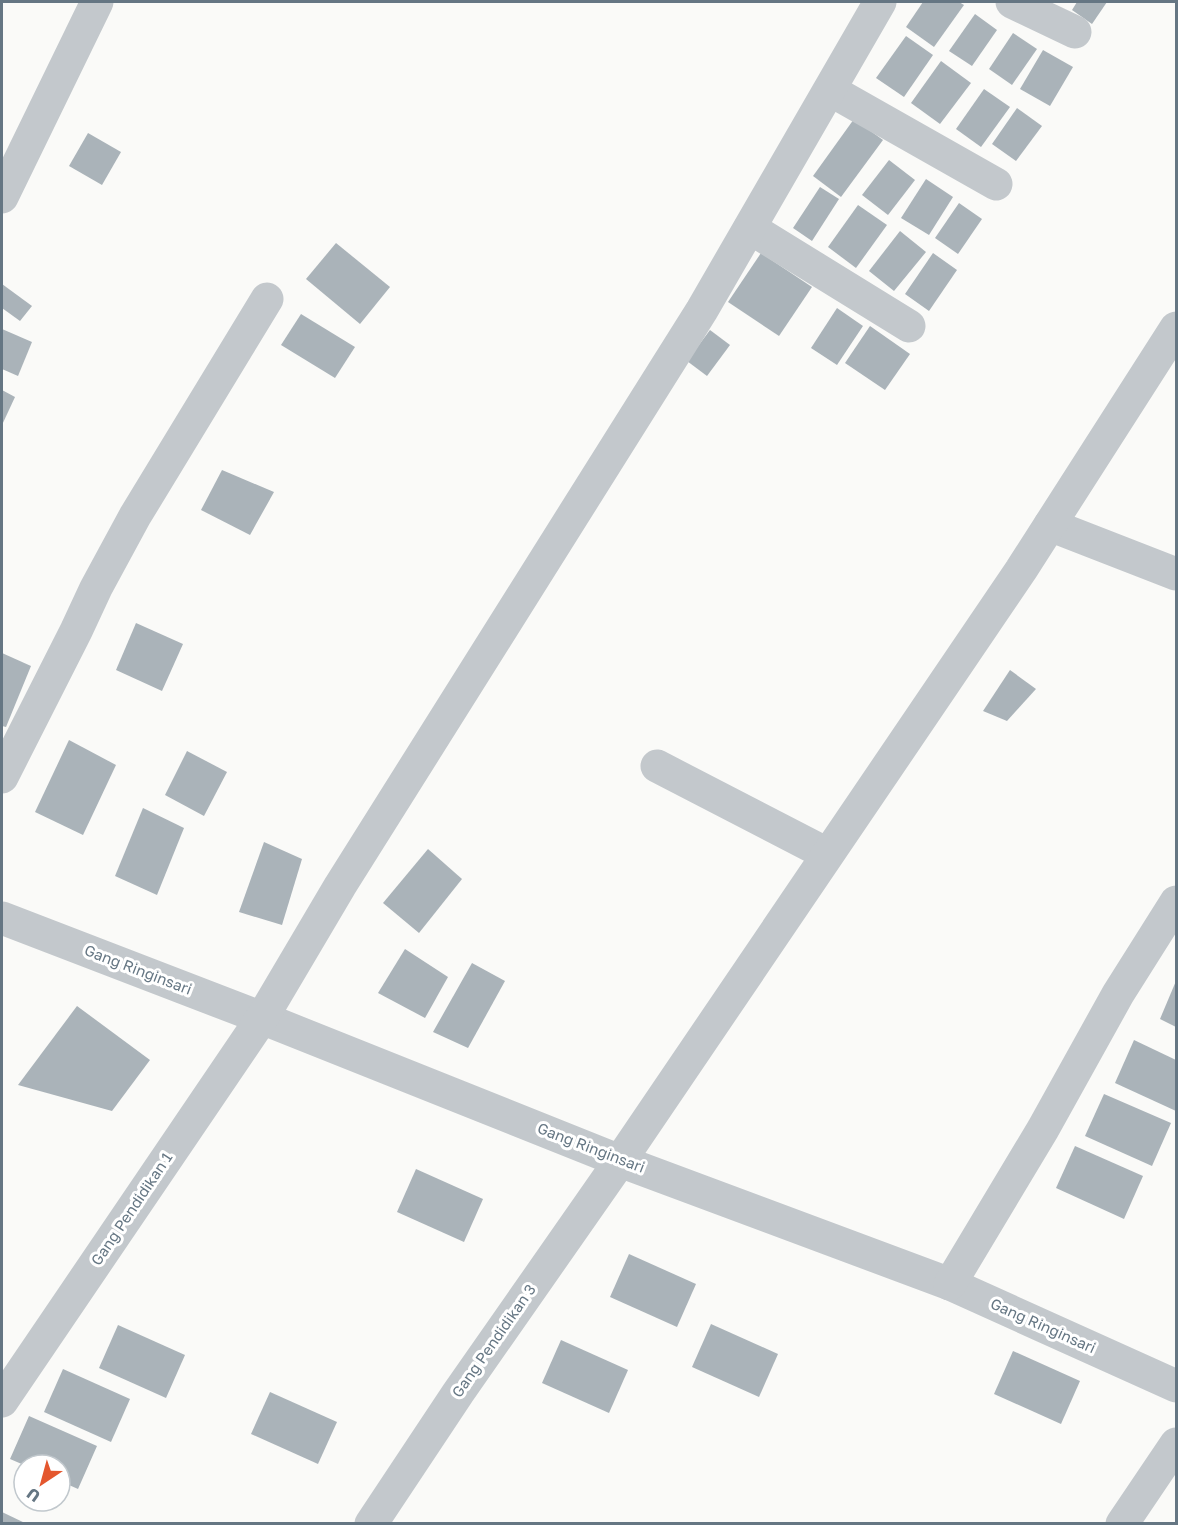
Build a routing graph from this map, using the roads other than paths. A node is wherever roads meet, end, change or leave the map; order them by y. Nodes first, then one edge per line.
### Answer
1 (96, 2) edge
2 (880, 2) edge
3 (1011, 2) edge
4 (1075, 32) dead end
5 (830, 90) junction
6 (996, 184) dead end
7 (2, 196) edge
8 (750, 228) junction
9 (267, 299) dead end
10 (909, 326) dead end
11 (1176, 328) edge
12 (1050, 525) junction
13 (1176, 574) edge
14 (657, 766) dead end
15 (2, 777) edge
16 (827, 854) junction
17 (1176, 902) edge
18 (2, 918) edge
19 (262, 1017) junction
20 (620, 1161) junction
21 (950, 1284) junction
22 (1176, 1386) edge
23 (2, 1401) edge
24 (1176, 1444) edge
25 (371, 1524) edge
26 (1122, 1524) edge

1 - 7 street
2 - 5 street, Gang Pendidikan 1
3 - 4 street
5 - 6 street
5 - 8 street, Gang Pendidikan 1
8 - 10 street
8 - 19 street, Gang Pendidikan 1
9 - 15 street
11 - 12 street, Gang Pendidikan 3
12 - 13 street
12 - 16 street, Gang Pendidikan 3
14 - 16 street
16 - 20 street, Gang Pendidikan 3
17 - 21 street
18 - 19 street, Gang Ringinsari
19 - 20 street, Gang Ringinsari
19 - 23 street, Gang Pendidikan 1
20 - 21 street, Gang Ringinsari
20 - 25 street, Gang Pendidikan 3
21 - 22 street, Gang Ringinsari
24 - 26 street

